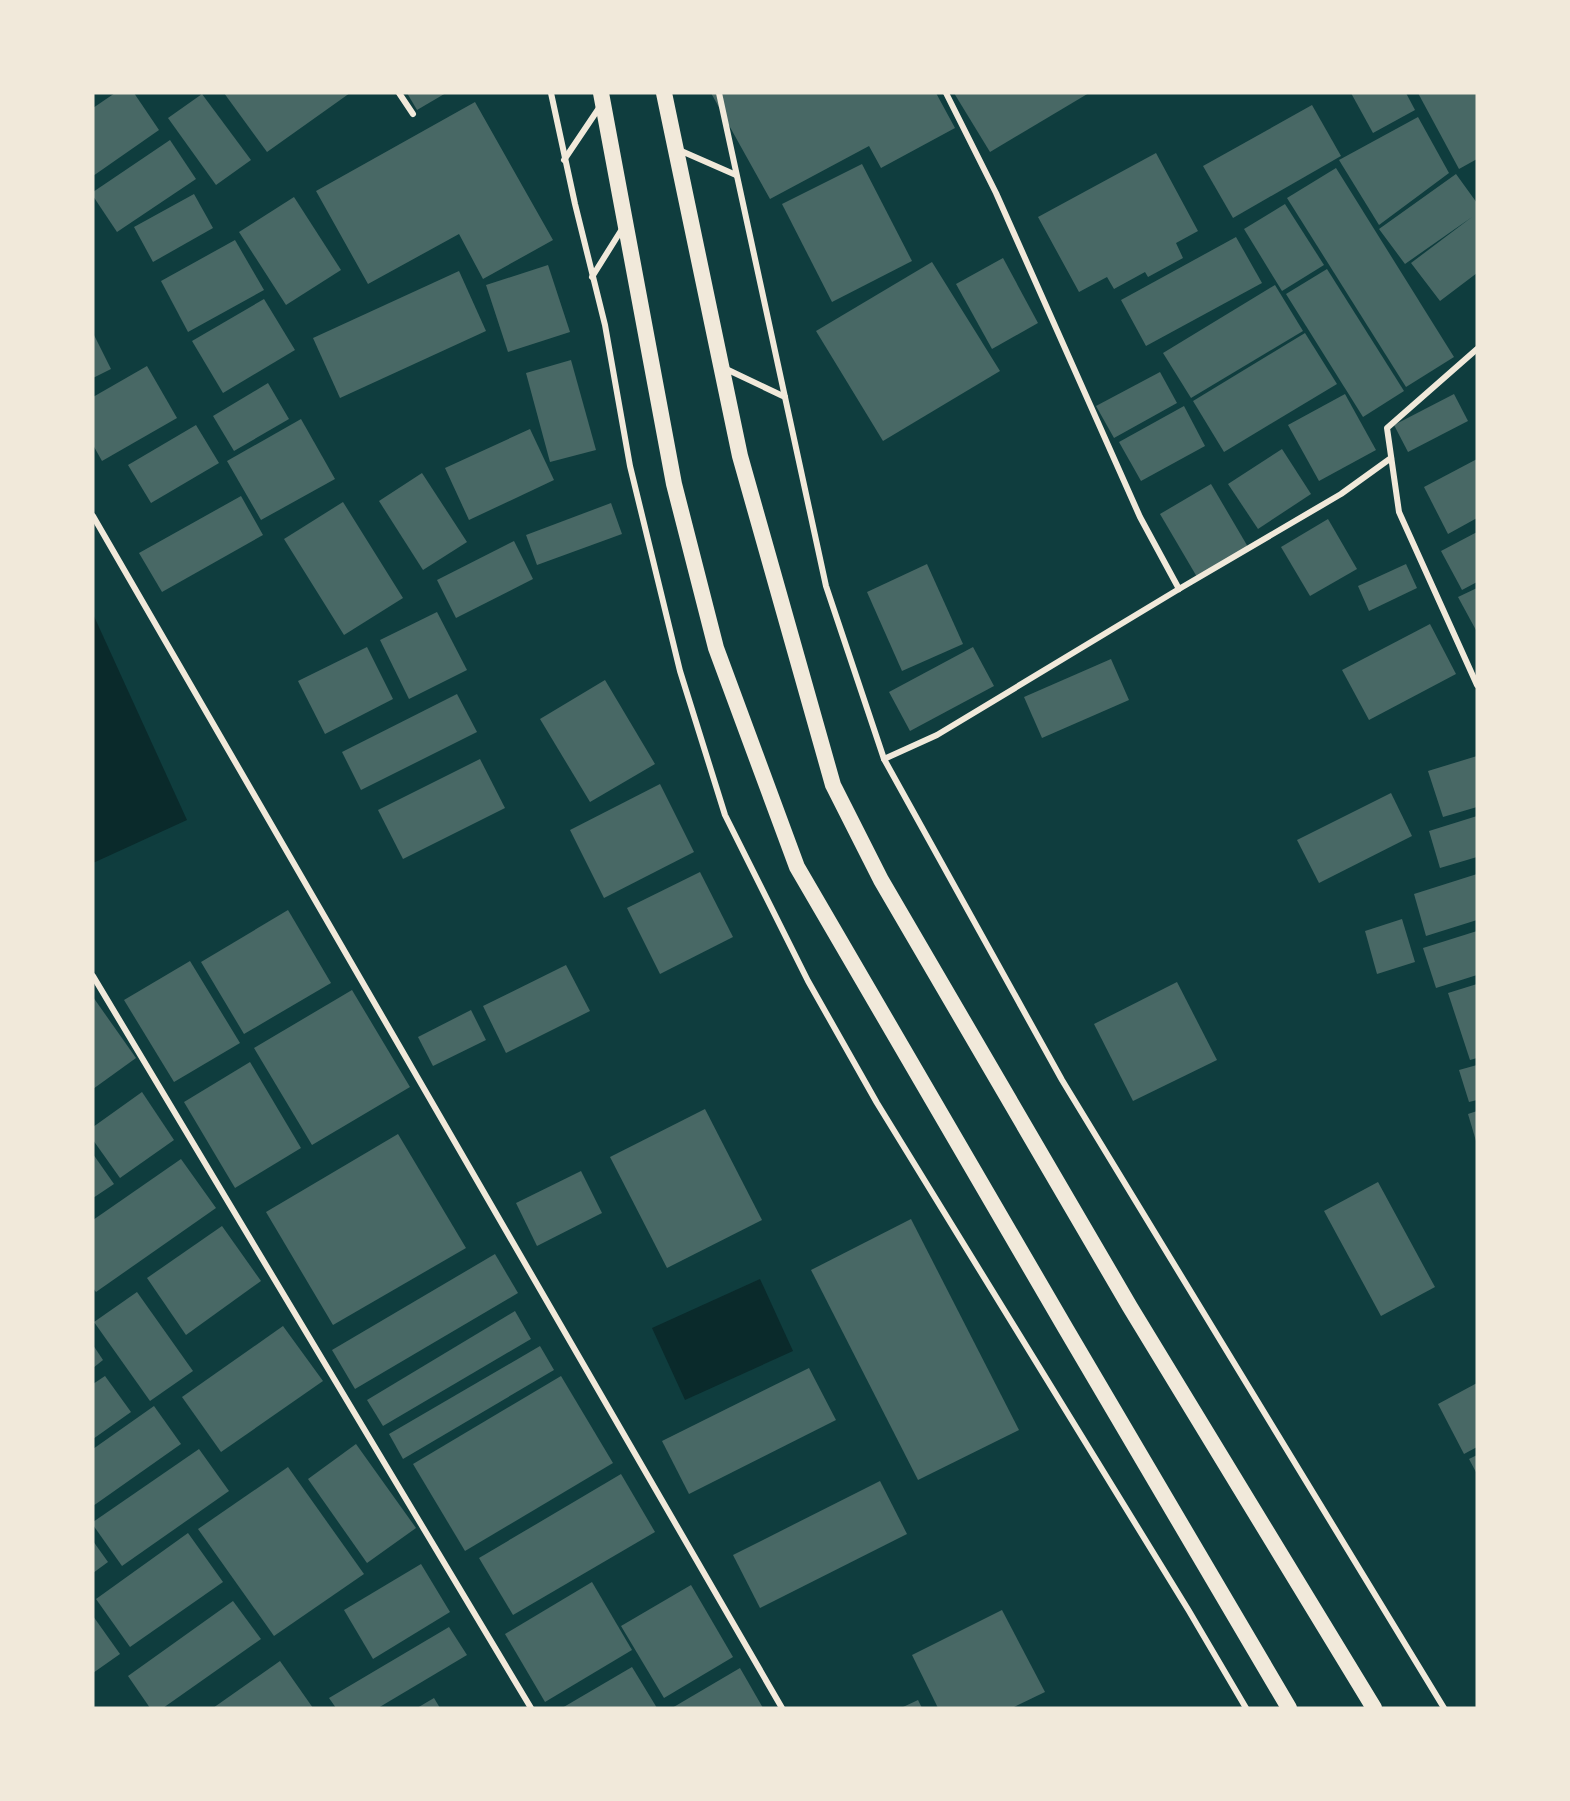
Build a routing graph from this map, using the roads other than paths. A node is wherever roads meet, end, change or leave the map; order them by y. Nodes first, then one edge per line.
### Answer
1 (399, 93) edge
2 (551, 93) edge
3 (664, 93) edge
4 (719, 93) edge
5 (946, 93) edge
6 (601, 98) edge
7 (413, 114) dead end
8 (675, 149) junction
9 (564, 159) junction
10 (736, 175) junction
11 (625, 225) junction
12 (592, 277) junction
13 (1477, 349) edge
14 (721, 367) junction
15 (785, 398) junction
16 (1391, 458) junction
17 (93, 516) edge
18 (1179, 589) junction
19 (1477, 685) edge
20 (884, 759) junction
21 (93, 976) edge
22 (531, 1708) edge
23 (782, 1708) edge
24 (1246, 1708) edge
25 (1289, 1708) edge
26 (1374, 1708) edge
27 (1444, 1708) edge

1 - 7 street
2 - 9 street
3 - 8 highway
4 - 10 street
5 - 18 street
6 - 9 street
6 - 11 highway
8 - 10 street
8 - 14 highway
9 - 12 street
10 - 15 street
11 - 12 street
11 - 25 highway
12 - 24 street
13 - 16 street
14 - 15 street
14 - 26 highway
15 - 20 street
16 - 18 street
16 - 19 street
17 - 23 street
18 - 20 street
20 - 27 street
21 - 22 street

